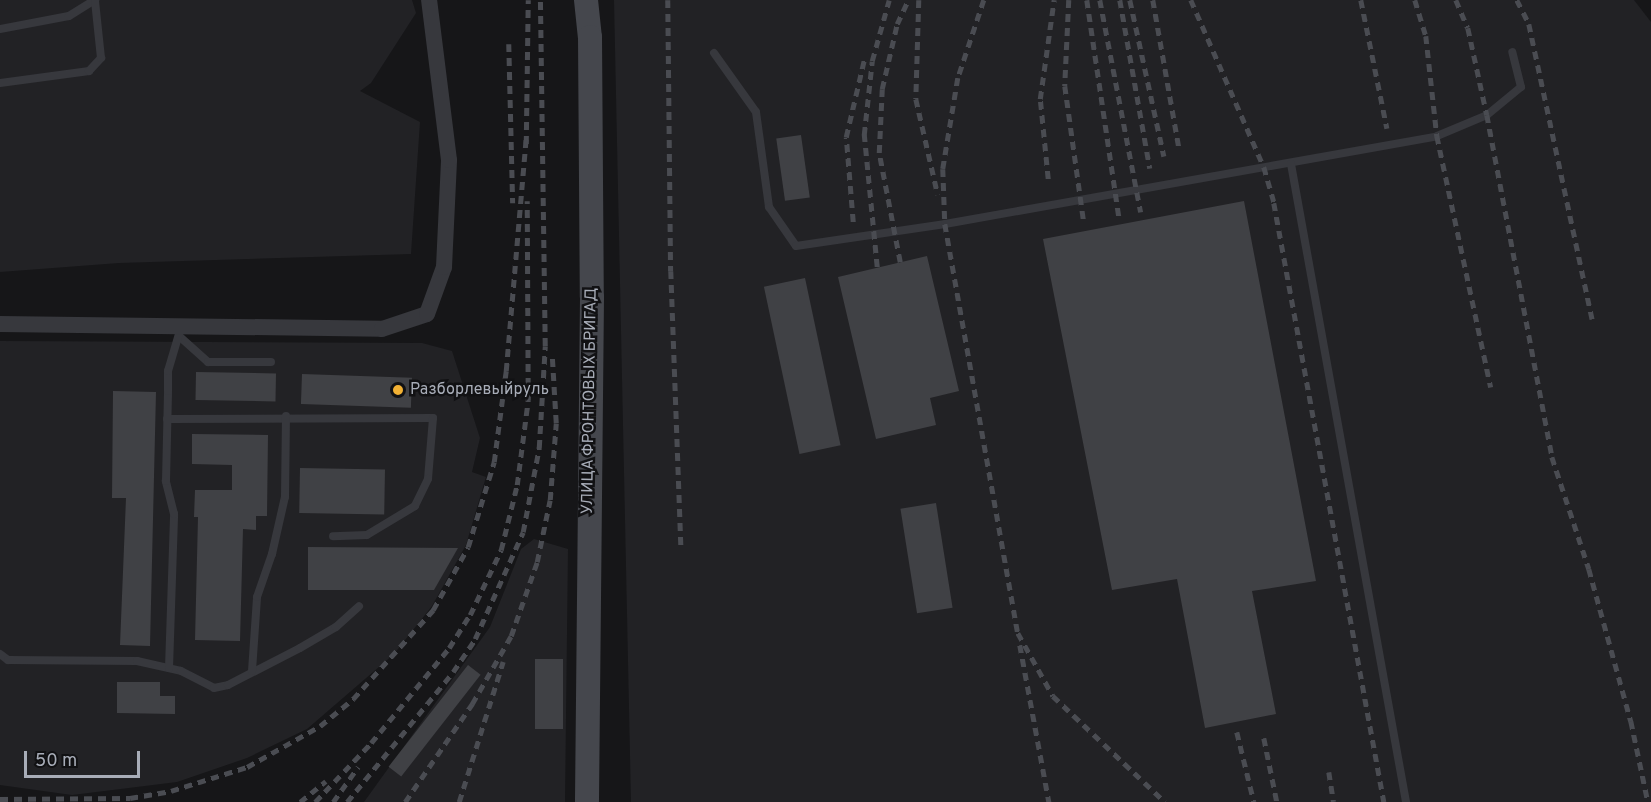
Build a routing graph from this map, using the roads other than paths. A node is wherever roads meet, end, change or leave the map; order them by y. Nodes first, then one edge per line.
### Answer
1 (429, 0) edge
2 (586, 0) edge
3 (95, 1) edge
4 (0, 29) edge
5 (1512, 52) dead end
6 (714, 53) dead end
7 (0, 83) edge
8 (1291, 164) junction
9 (0, 324) edge
10 (180, 332) junction
11 (271, 362) dead end
12 (286, 416) junction
13 (167, 419) junction
14 (333, 536) dead end
15 (359, 606) dead end
16 (0, 654) edge
17 (169, 668) junction
18 (252, 671) junction
19 (587, 802) edge
20 (1406, 802) edge

1 - 10 street
2 - 19 main road, УЛИЦА ФРОНТОВЫХ БРИГАД
3 - 4 lane
3 - 7 lane
5 - 8 lane
6 - 8 lane
8 - 20 lane
9 - 10 street
10 - 11 lane
10 - 13 lane
12 - 13 lane
12 - 14 lane
12 - 18 lane
13 - 17 lane
15 - 18 lane
16 - 17 lane
17 - 18 lane

